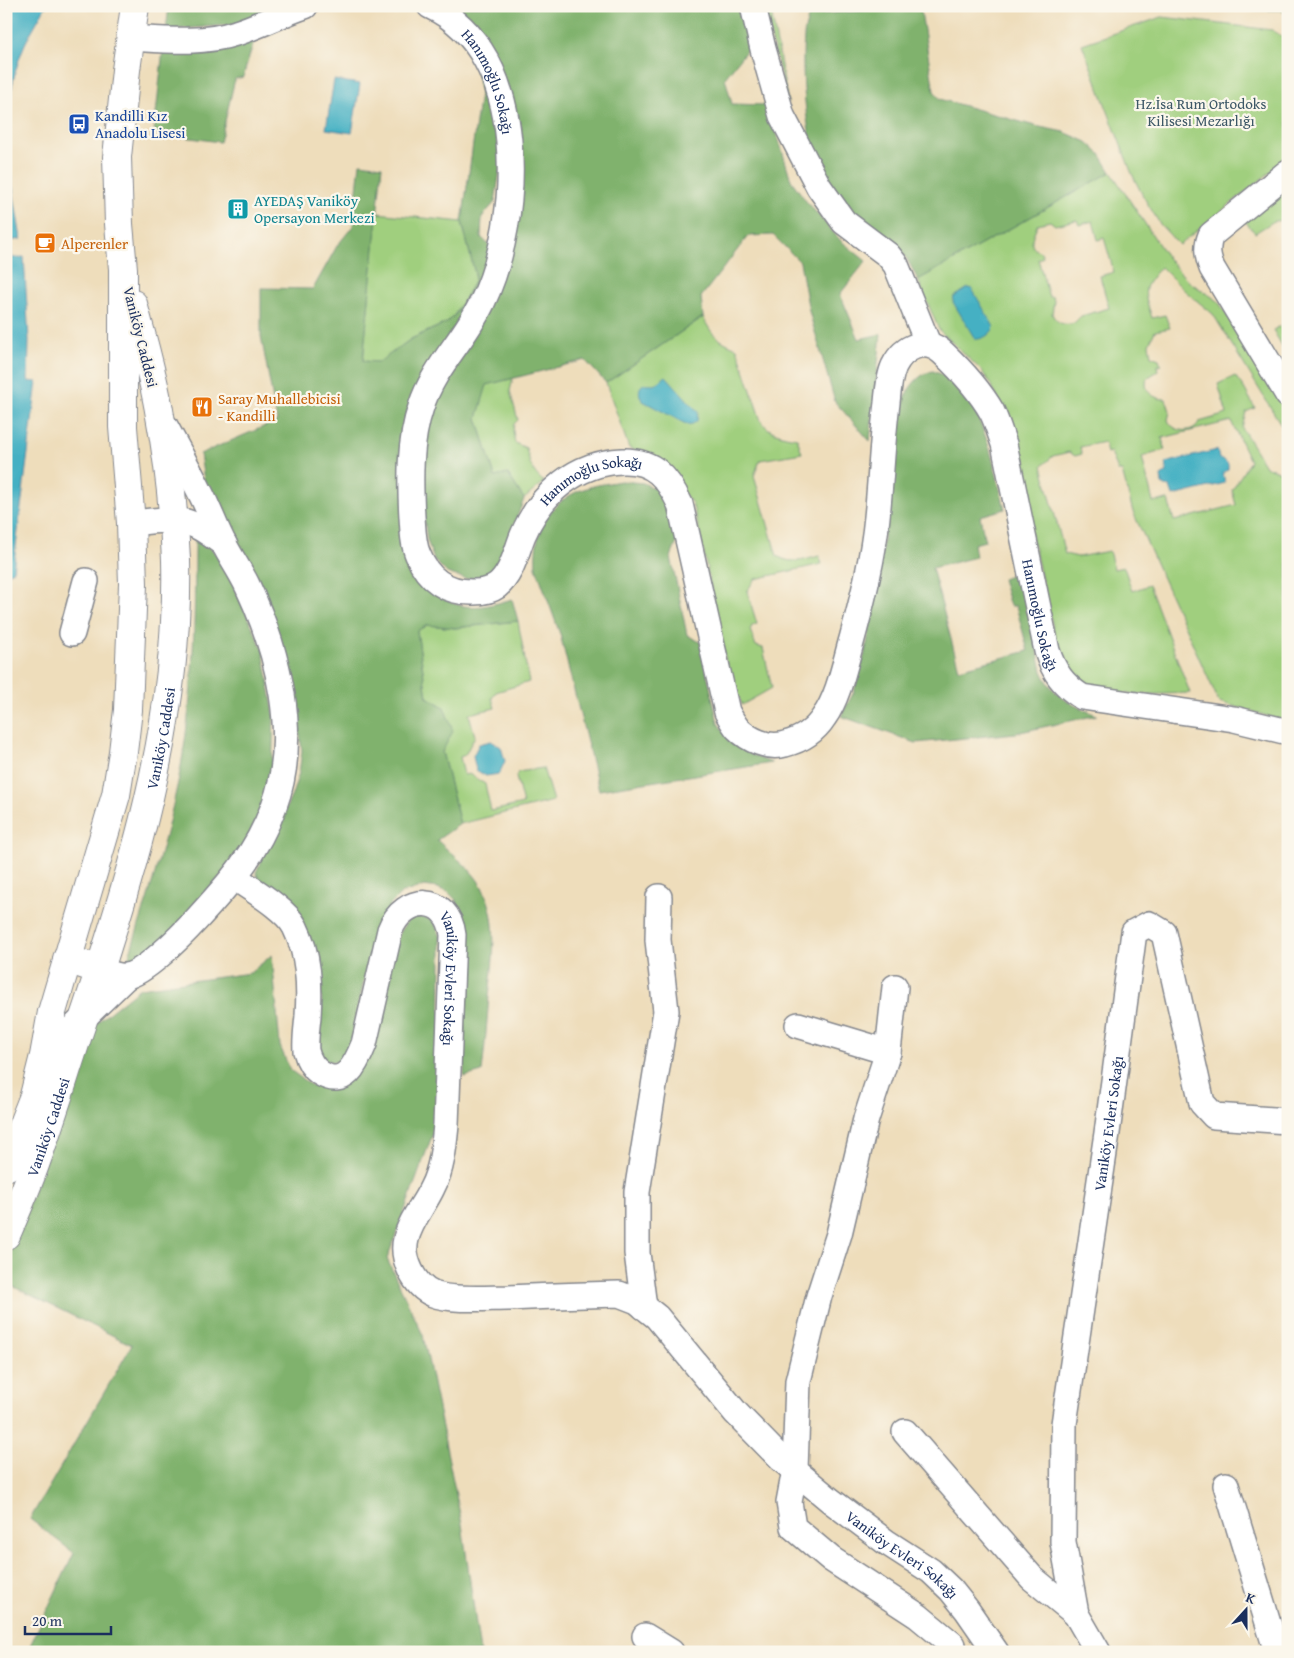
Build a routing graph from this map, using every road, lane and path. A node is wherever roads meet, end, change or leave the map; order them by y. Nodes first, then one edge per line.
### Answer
1 (135, 6) edge
2 (305, 6) edge
3 (430, 6) edge
4 (753, 6) edge
5 (131, 38) junction
6 (1288, 172) edge
7 (123, 269) junction
8 (928, 344) junction
9 (1288, 395) edge
10 (160, 417) junction
11 (174, 520) junction
12 (131, 523) junction
13 (224, 544) junction
14 (86, 581) dead end
15 (72, 634) dead end
16 (1288, 732) edge
17 (234, 877) junction
18 (659, 897) dead end
19 (67, 959) junction
20 (100, 970) junction
21 (127, 976) junction
22 (895, 987) dead end
23 (84, 1017) junction
24 (798, 1025) dead end
25 (888, 1052) junction
26 (44, 1056) junction
27 (1288, 1121) edge
28 (6, 1167) edge
29 (6, 1235) edge
30 (644, 1307) junction
31 (905, 1432) dead end
32 (795, 1470) junction
33 (1226, 1485) dead end
34 (1076, 1614) junction
35 (981, 1630) junction
36 (645, 1636) dead end
37 (948, 1649) edge
38 (672, 1652) edge
39 (996, 1652) edge
40 (1098, 1652) edge
41 (1277, 1652) edge

1 - 5 main road
2 - 5 street
3 - 8 street, Hanımoğlu Sokağı
4 - 8 street
5 - 7 main road
6 - 9 street
7 - 10 main road, Vaniköy Caddesi
7 - 12 main road, Vaniköy Caddesi
8 - 16 street, Hanımoğlu Sokağı
10 - 11 main road, Vaniköy Caddesi
10 - 13 street
11 - 12 street
11 - 13 street
11 - 20 main road, Vaniköy Caddesi
12 - 19 main road, Vaniköy Caddesi
13 - 17 street
14 - 15 street
17 - 21 street
17 - 30 street, Vaniköy Evleri Sokağı
18 - 30 street
19 - 20 main road
19 - 26 main road, Vaniköy Caddesi
20 - 21 street
20 - 23 main road, Vaniköy Caddesi
21 - 23 street
22 - 25 street
23 - 26 street
23 - 29 main road, Vaniköy Caddesi
24 - 25 street
25 - 32 street
26 - 28 main road, Vaniköy Caddesi
27 - 34 street, Vaniköy Evleri Sokağı
30 - 32 street, Vaniköy Evleri Sokağı
31 - 34 street, Vaniköy Evleri Sokağı
32 - 35 street, Vaniköy Evleri Sokağı
32 - 37 street
33 - 41 street
34 - 40 street, Vaniköy Evleri Sokağı
35 - 37 street
35 - 39 street, Vaniköy Evleri Sokağı
36 - 38 street

